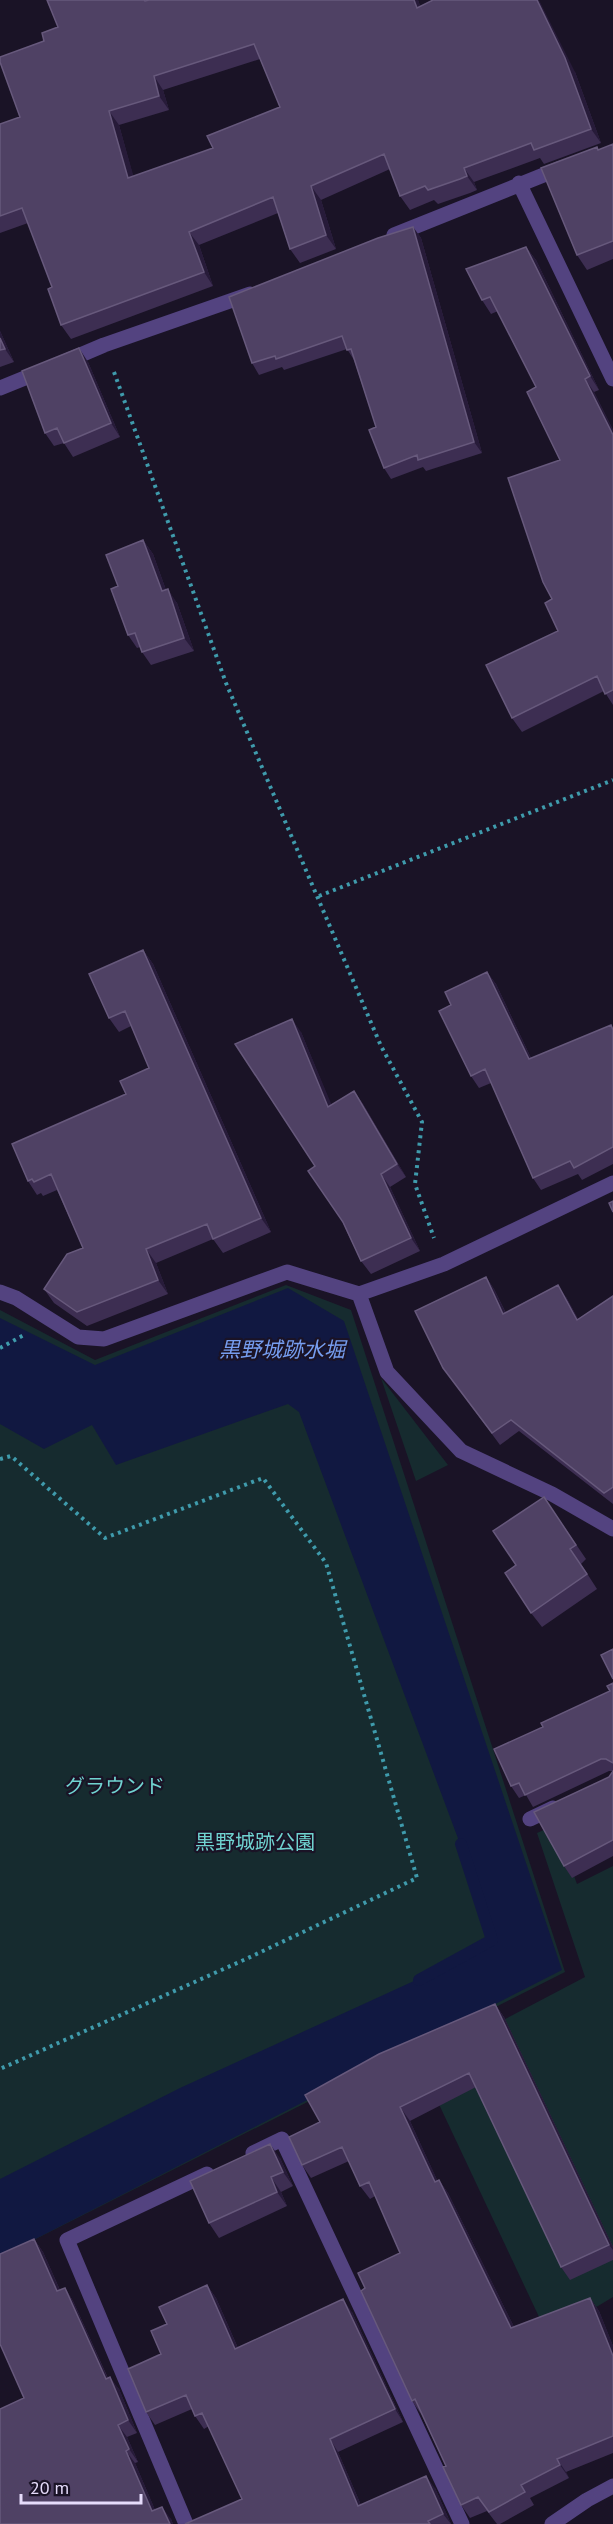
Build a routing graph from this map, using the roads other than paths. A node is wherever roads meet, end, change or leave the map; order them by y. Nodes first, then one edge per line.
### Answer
1 (571, 164) edge
2 (519, 183) junction
3 (378, 242) edge
4 (269, 287) edge
5 (613, 379) edge
6 (0, 388) edge
7 (613, 1183) edge
8 (0, 1292) edge
9 (359, 1294) junction
10 (613, 1529) edge
11 (571, 1799) edge
12 (530, 1819) dead end
13 (239, 2160) edge
14 (217, 2170) edge
15 (613, 2486) edge
16 (186, 2524) edge
17 (462, 2524) edge
18 (552, 2524) edge

1 - 2 street
2 - 3 street
2 - 5 street
4 - 6 street
7 - 9 street
8 - 9 street
9 - 10 street
11 - 12 street
13 - 17 street
14 - 16 street
15 - 18 street

